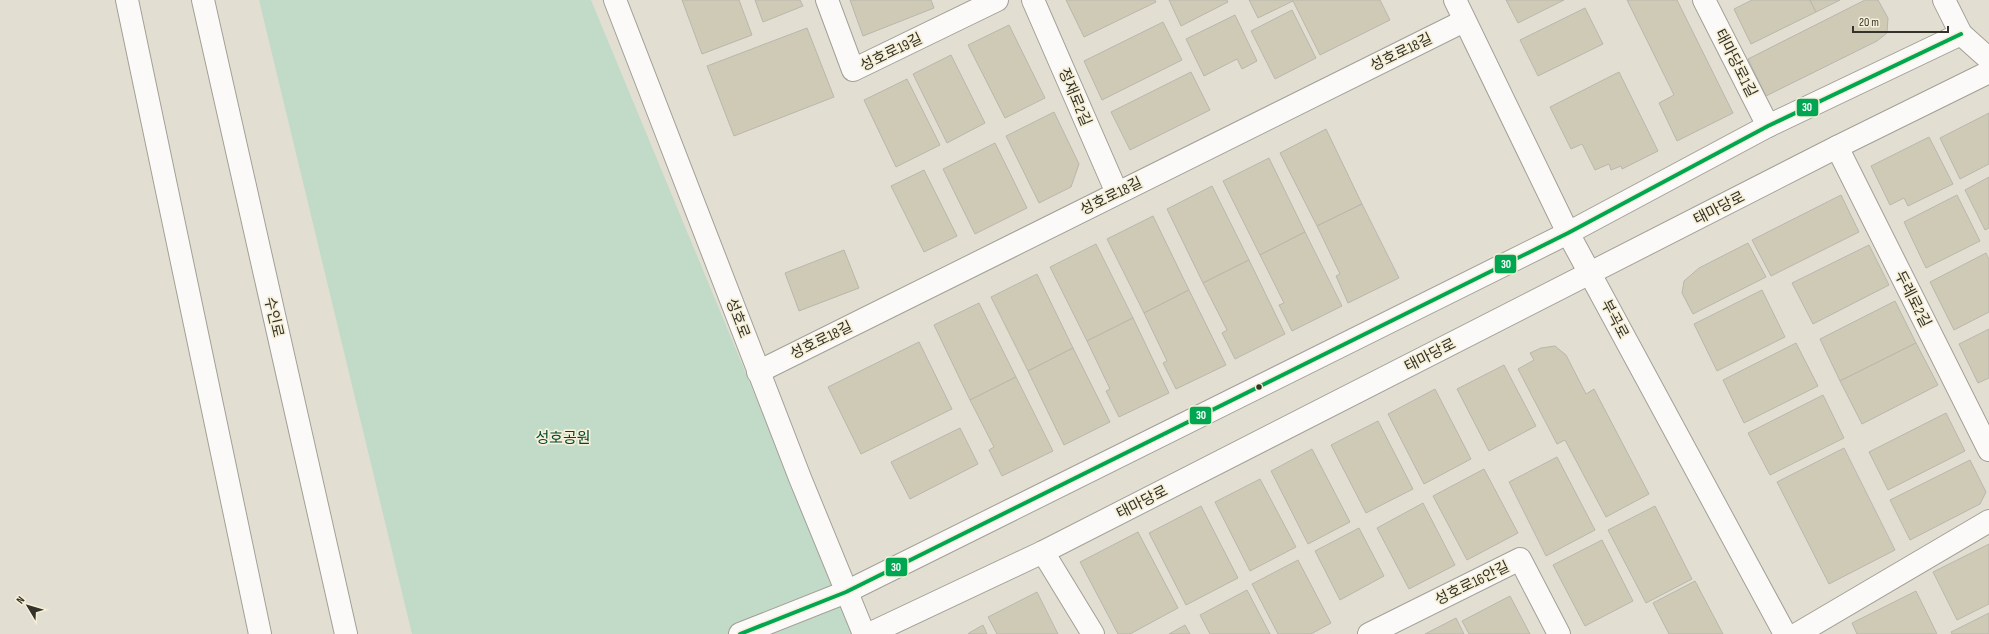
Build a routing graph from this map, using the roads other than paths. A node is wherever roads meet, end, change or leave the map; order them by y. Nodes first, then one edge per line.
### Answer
1 (127, 0) edge
2 (203, 0) edge
3 (615, 0) edge
4 (828, 0) edge
5 (997, 0) edge
6 (1033, 0) edge
7 (1455, 0) edge
8 (1704, 0) edge
9 (1944, 0) edge
10 (1464, 21) junction
11 (1962, 34) junction
12 (1989, 60) edge
13 (1989, 72) edge
14 (1768, 126) junction
15 (1837, 147) junction
16 (1117, 193) junction
17 (1568, 233) junction
18 (1591, 274) junction
19 (758, 372) junction
20 (1989, 450) edge
21 (1989, 521) edge
22 (1043, 552) junction
23 (846, 592) junction
24 (260, 634) edge
25 (346, 634) edge
26 (740, 634) edge
27 (864, 634) edge
28 (869, 634) edge
29 (1093, 634) edge
30 (1369, 634) edge
31 (1559, 634) edge
32 (1785, 634) edge
33 (1797, 634) edge

1 - 24 street
2 - 25 street, 수인로
3 - 19 street, 성호로
4 - 5 street, 성호로19길
6 - 16 street, 정재로2길
7 - 10 street, 부곡로
8 - 14 street, 태마당로1길
9 - 11 street
10 - 16 street, 성호로18길
10 - 17 street, 부곡로
11 - 12 street
11 - 14 street
13 - 15 street, 태마당로
14 - 17 street
15 - 18 street, 태마당로
15 - 20 street, 두레로2길
16 - 19 street, 성호로18길
17 - 18 street, 부곡로
17 - 23 street
18 - 22 street, 태마당로
18 - 32 street, 부곡로
19 - 23 street, 성호로
21 - 33 street
22 - 28 street, 태마당로
22 - 29 street
23 - 26 street
23 - 27 street, 성호로
30 - 31 street, 성호로16안길

